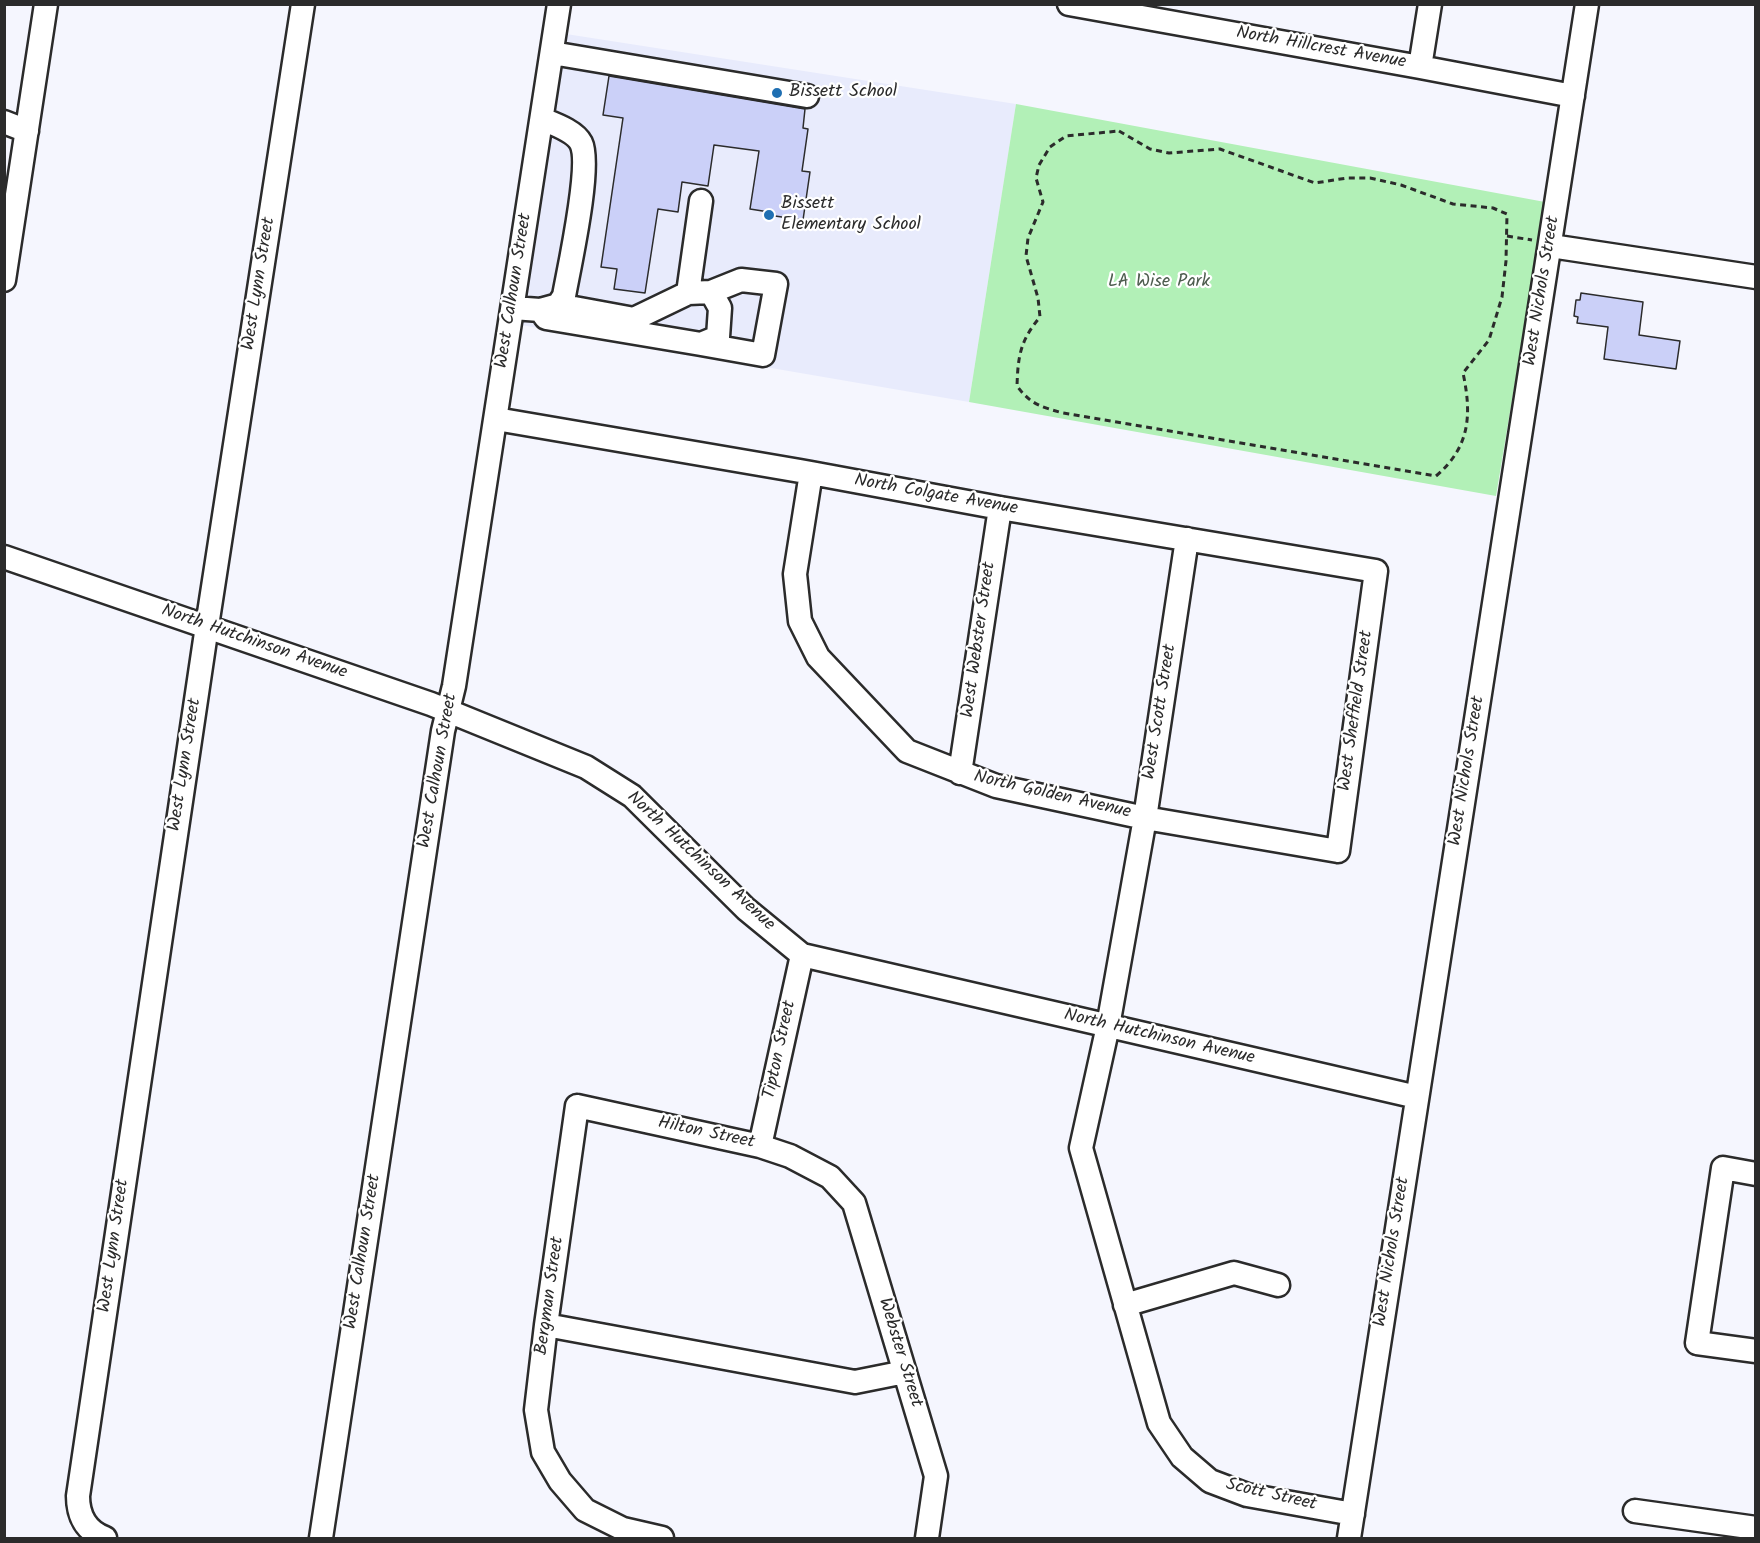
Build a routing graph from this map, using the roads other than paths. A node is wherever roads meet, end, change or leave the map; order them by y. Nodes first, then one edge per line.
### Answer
1 (46, 4) edge
2 (303, 4) edge
3 (559, 4) edge
4 (1069, 4) edge
5 (1430, 4) edge
6 (1587, 4) edge
7 (552, 53) junction
8 (1420, 67) junction
9 (807, 96) dead end
10 (1573, 96) junction
11 (542, 119) junction
12 (4, 122) edge
13 (27, 131) junction
14 (701, 201) dead end
15 (1543, 243) junction
16 (1755, 277) edge
17 (4, 280) edge
18 (711, 292) junction
19 (688, 293) junction
20 (513, 308) junction
21 (549, 308) junction
22 (701, 344) junction
23 (496, 418) junction
24 (811, 473) junction
25 (1000, 508) junction
26 (1187, 539) junction
27 (4, 557) edge
28 (1376, 571) joint
29 (207, 626) junction
30 (448, 711) junction
31 (960, 773) junction
32 (1145, 818) junction
33 (1338, 851) joint
34 (802, 955) junction
35 (1108, 1026) junction
36 (1416, 1096) junction
37 (577, 1106) joint
38 (760, 1146) junction
39 (1755, 1174) edge
40 (830, 1177) joint
41 (1278, 1285) dead end
42 (1125, 1305) junction
43 (546, 1325) junction
44 (1755, 1351) edge
45 (905, 1372) junction
46 (1635, 1511) dead end
47 (1353, 1514) junction
48 (1755, 1528) edge
49 (105, 1539) edge
50 (321, 1539) edge
51 (662, 1539) edge
52 (927, 1539) edge
53 (1350, 1539) edge

1 - 13 street
2 - 29 street, West Lynn Street
3 - 7 street, West Calhoun Street
4 - 8 street, North Hillcrest Avenue
5 - 8 street
6 - 10 street, West Nichols Street
7 - 9 street
7 - 11 street, West Calhoun Street
8 - 10 street, North Hillcrest Avenue
10 - 15 street, West Nichols Street
11 - 20 street, West Calhoun Street
11 - 21 street
12 - 13 street
13 - 17 street
14 - 19 street
15 - 16 street
15 - 36 street, West Nichols Street
18 - 19 street
18 - 22 street
18 - 22 street
19 - 21 street
20 - 21 street
20 - 23 street, West Calhoun Street
21 - 22 street
23 - 24 street, North Colgate Avenue
23 - 30 street, West Calhoun Street
24 - 25 street, North Colgate Avenue
24 - 31 street, North Golden Avenue
25 - 26 street, North Colgate Avenue
25 - 31 street, West Webster Street
26 - 28 street, North Colgate Avenue
26 - 32 street, West Scott Street
27 - 29 street, North Hutchinson Avenue
28 - 33 street, West Sheffield Street
29 - 30 street, North Hutchinson Avenue
29 - 49 street, West Lynn Street
30 - 34 street, North Hutchinson Avenue
30 - 50 street, West Calhoun Street
31 - 32 street, North Golden Avenue
32 - 33 street, North Golden Avenue
32 - 35 street, West Scott Street
34 - 35 street, North Hutchinson Avenue
34 - 38 street, Tipton Street
35 - 36 street, North Hutchinson Avenue
35 - 42 street, Scott Street
36 - 47 street, West Nichols Street
37 - 38 street, Hilton Street
37 - 43 street, Bergman Street
38 - 40 street, Hilton Street
39 - 44 street
40 - 45 street, Webster Street
41 - 42 street
42 - 47 street, Scott Street
43 - 45 street
43 - 51 street, Bergman Street
45 - 52 street, Webster Street
46 - 48 street
47 - 53 street, West Nichols Street

